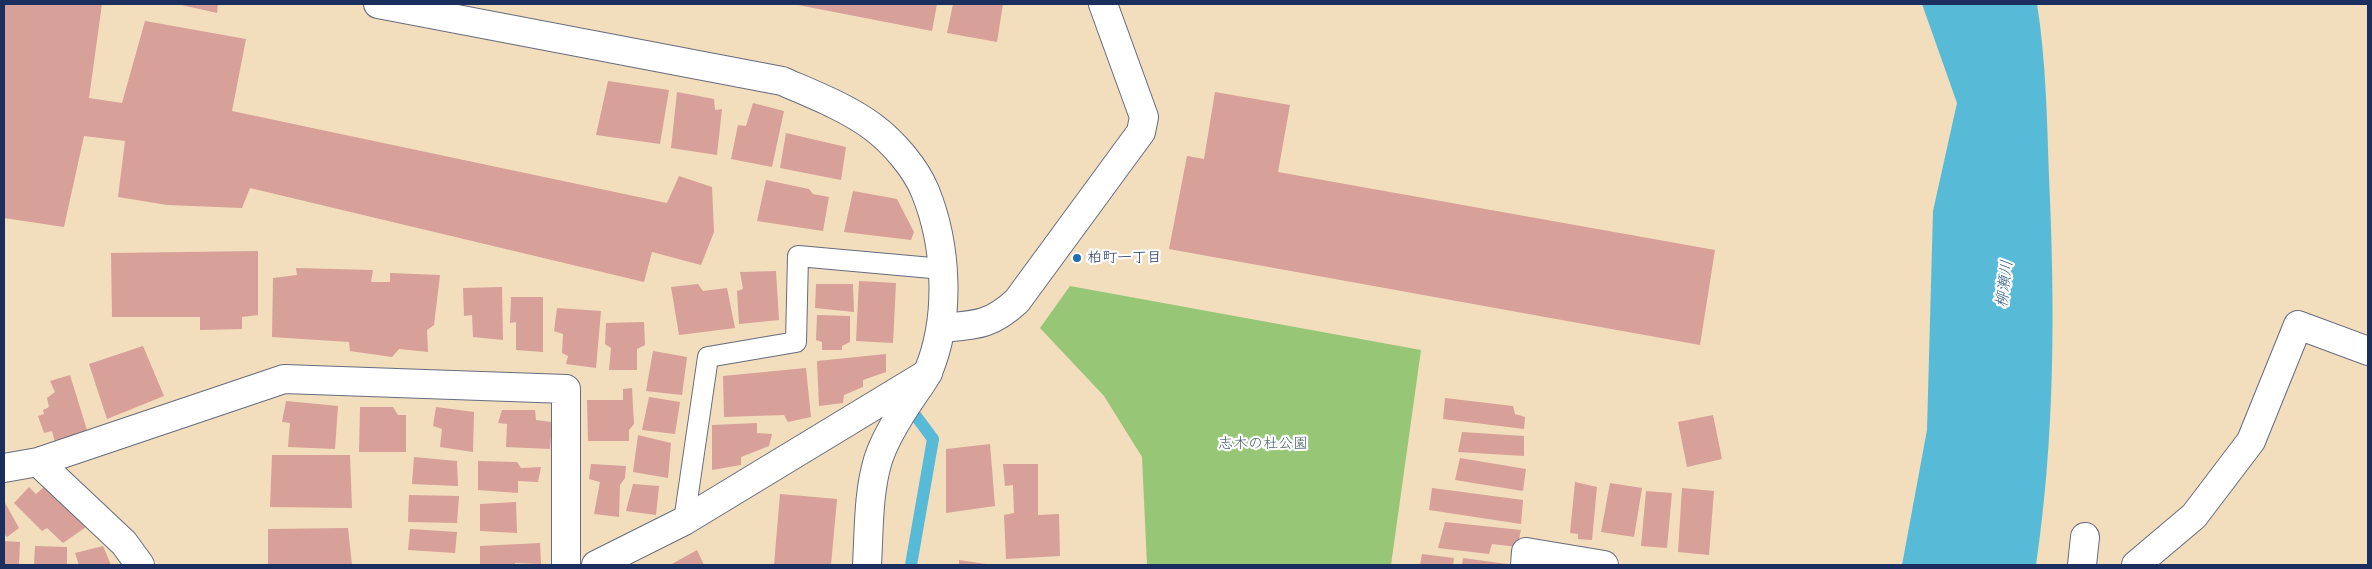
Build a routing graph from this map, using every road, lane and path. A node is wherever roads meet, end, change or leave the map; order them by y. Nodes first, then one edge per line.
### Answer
1 (378, 4) edge
2 (1103, 4) edge
3 (942, 269) junction
4 (941, 328) junction
5 (2368, 351) edge
6 (928, 373) junction
7 (38, 462) junction
8 (4, 468) edge
9 (684, 521) junction
10 (2085, 536) dead end
11 (140, 565) edge
12 (566, 565) edge
13 (596, 565) edge
14 (866, 565) edge
15 (1525, 565) edge
16 (1604, 565) edge
17 (2082, 565) edge
18 (2136, 565) edge

1 - 3 street
2 - 4 street
3 - 4 street
3 - 9 lane
4 - 6 street
5 - 18 street
6 - 9 street
6 - 14 street
7 - 8 street
7 - 11 street
7 - 12 street
9 - 13 street
10 - 17 street
15 - 16 street

